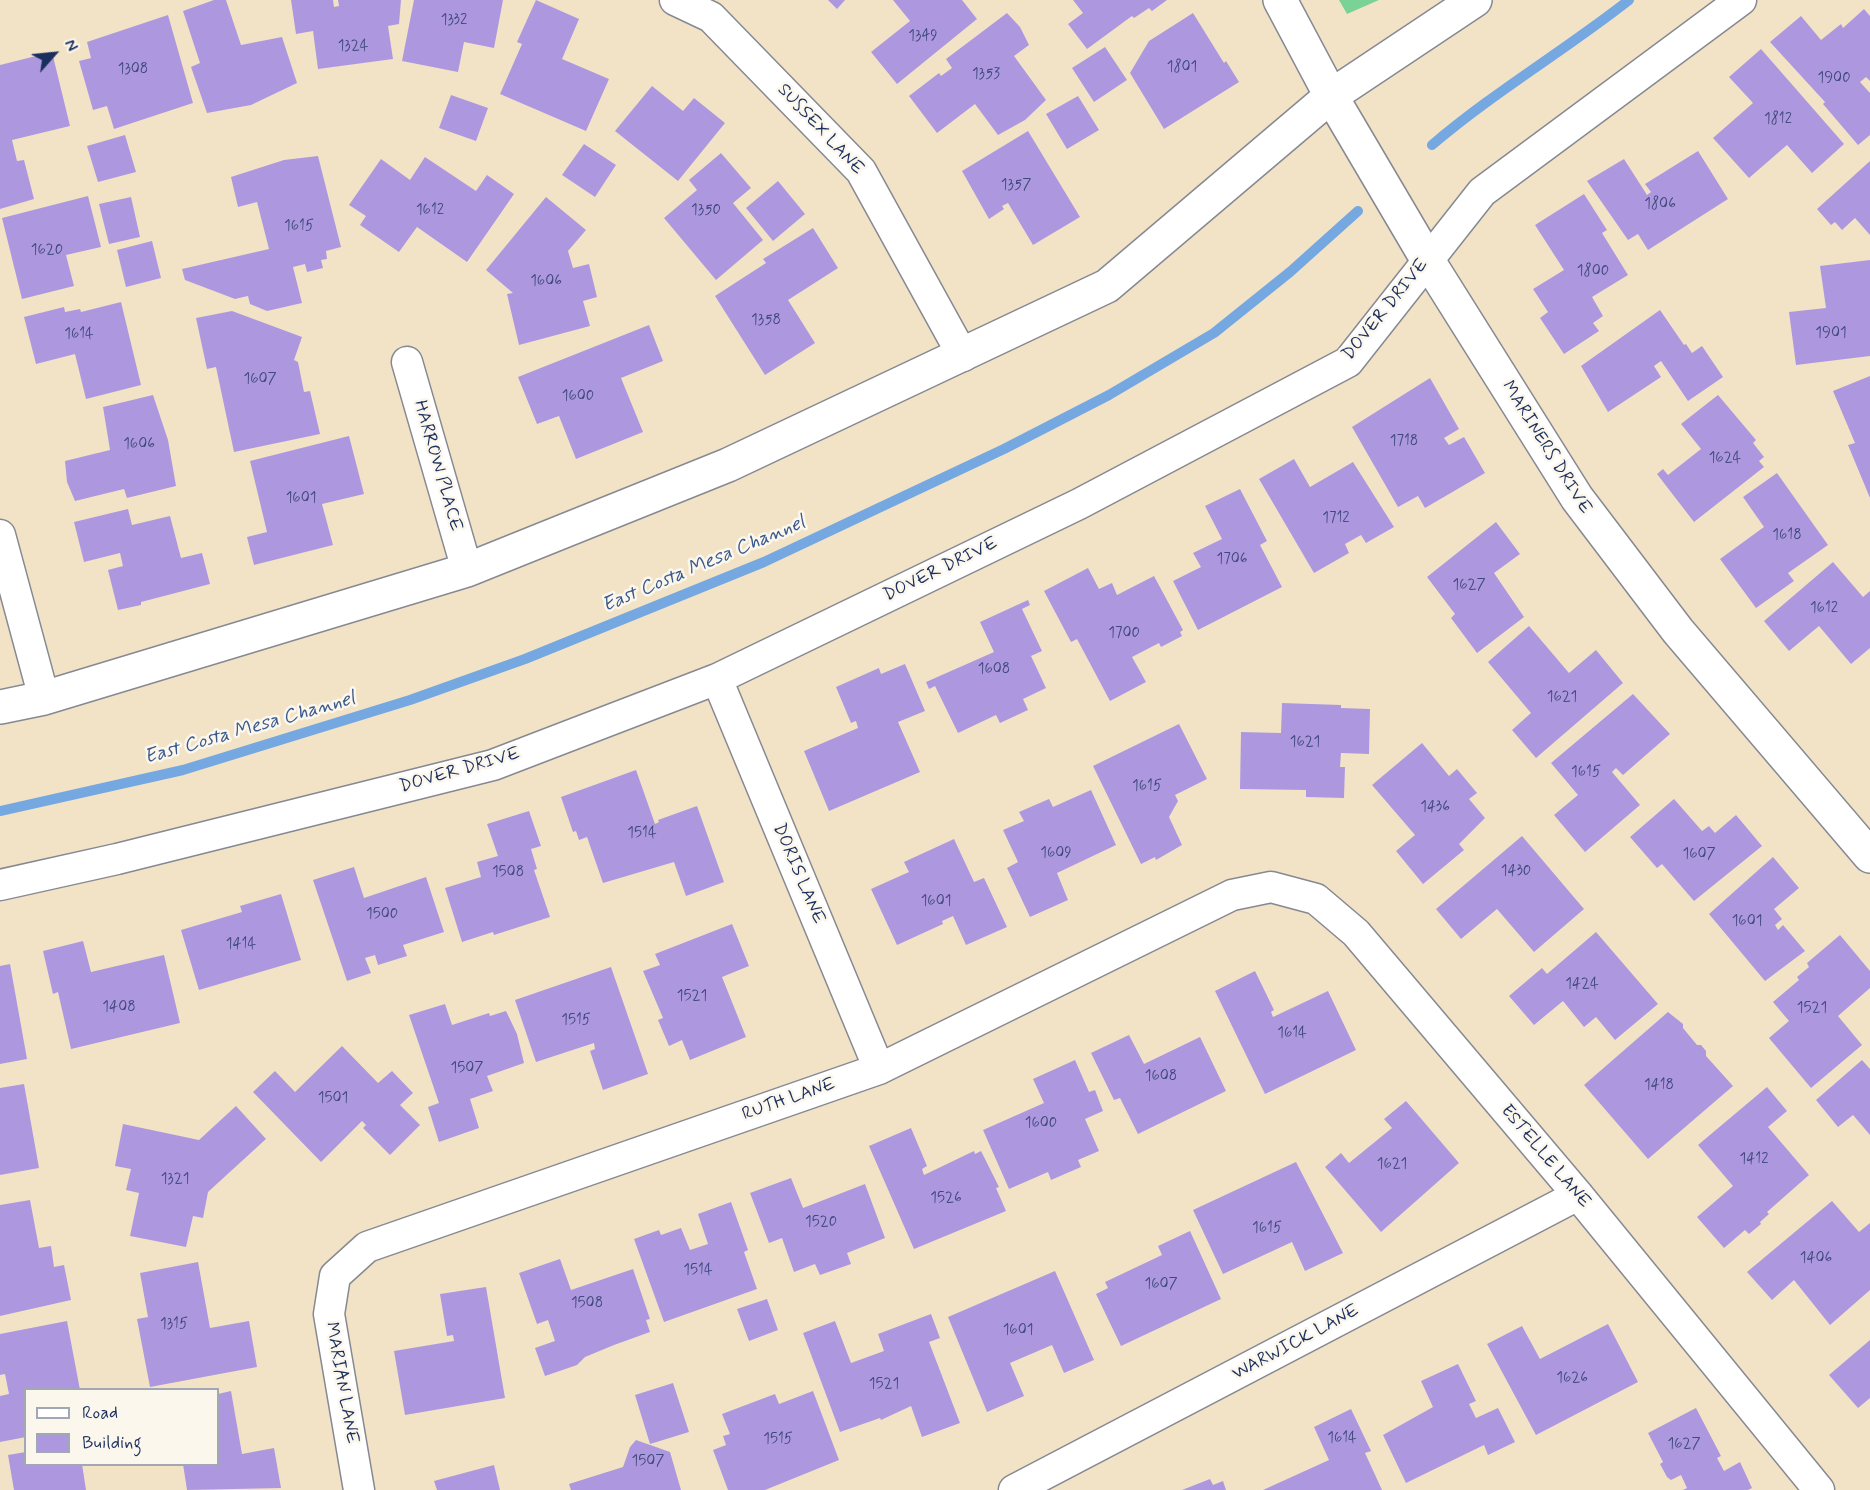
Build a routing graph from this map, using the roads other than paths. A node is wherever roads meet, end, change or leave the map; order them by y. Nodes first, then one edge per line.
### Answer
1 (675, 0) edge
2 (1280, 0) edge
3 (1474, 0) edge
4 (1741, 0) edge
5 (1331, 96) junction
6 (1427, 259) junction
7 (963, 356) junction
8 (407, 362) dead end
9 (0, 535) edge
10 (467, 570) junction
11 (717, 679) junction
12 (44, 698) junction
13 (0, 707) edge
14 (1870, 856) edge
15 (0, 885) edge
16 (1232, 895) joint
17 (879, 1069) junction
18 (1578, 1195) junction
19 (335, 1276) joint
20 (359, 1490) edge
21 (1014, 1490) edge
22 (1820, 1490) edge

1 - 7 street, SUSSEX LANE
2 - 5 street, MARINERS DRIVE
3 - 5 street
4 - 6 street, DOVER DRIVE
5 - 6 street, MARINERS DRIVE
5 - 7 street
6 - 11 street, DOVER DRIVE
6 - 14 street, MARINERS DRIVE
7 - 10 street
8 - 10 street, HARROW PLACE
9 - 12 street
10 - 12 street
11 - 15 street, DOVER DRIVE
11 - 17 street, DORIS LANE
12 - 13 street
16 - 17 street, RUTH LANE
16 - 18 street, ESTELLE LANE
17 - 19 street, RUTH LANE
18 - 21 street, WARWICK LANE
18 - 22 street, ESTELLE LANE
19 - 20 street, MARIAN LANE

